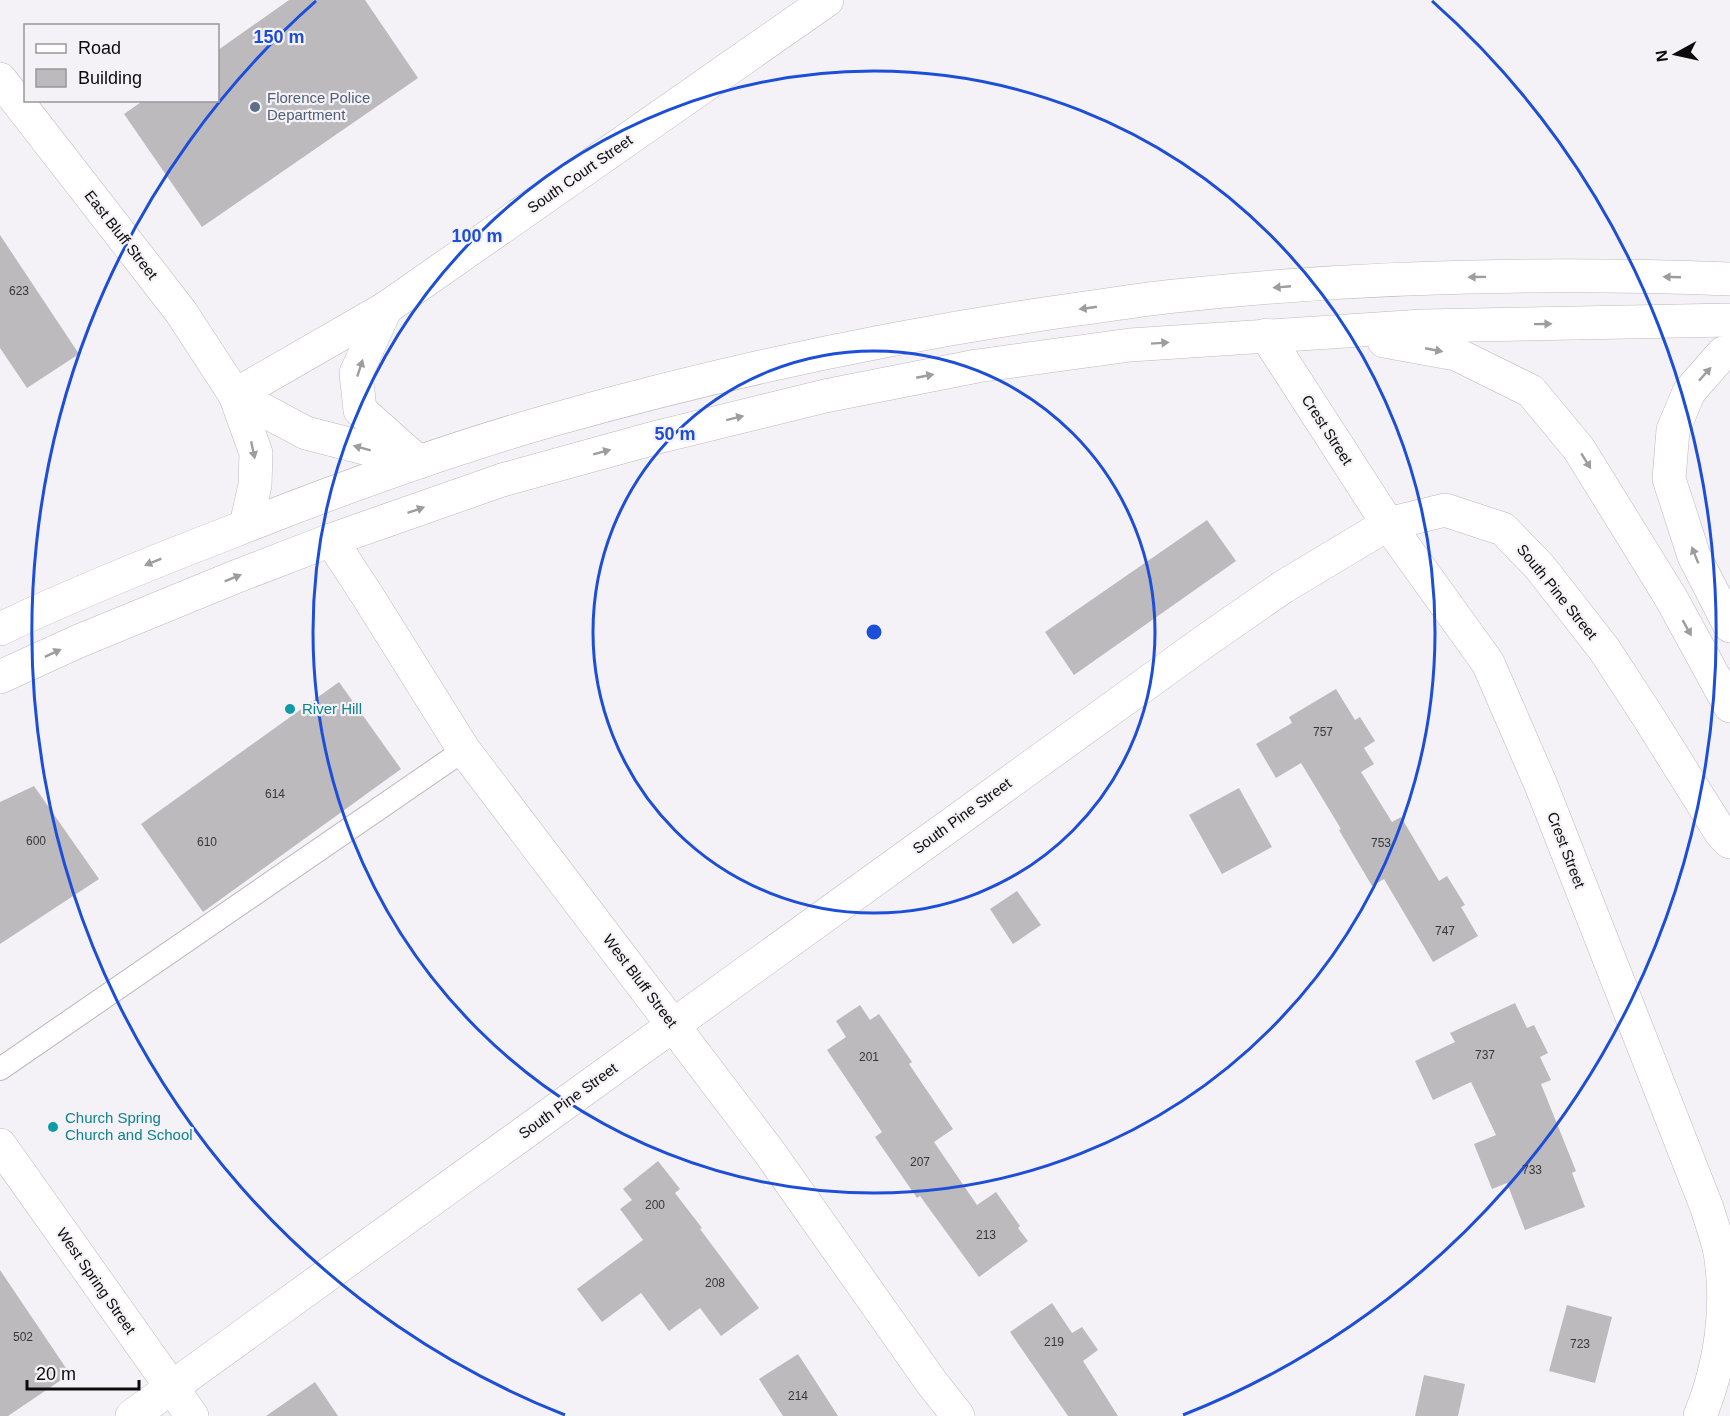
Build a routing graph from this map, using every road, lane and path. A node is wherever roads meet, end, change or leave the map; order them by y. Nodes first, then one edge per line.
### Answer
1 (827, 0) edge
2 (0, 79) edge
3 (1730, 279) edge
4 (386, 308) junction
5 (1730, 320) edge
6 (1335, 331) junction
7 (1266, 335) junction
8 (1730, 351) edge
9 (235, 395) junction
10 (419, 462) junction
11 (1388, 524) junction
12 (246, 525) junction
13 (331, 540) junction
14 (1730, 626) edge
15 (0, 629) edge
16 (0, 677) edge
17 (1730, 706) edge
18 (464, 750) junction
19 (1727, 842) edge
20 (673, 1025) junction
21 (0, 1069) edge
22 (0, 1145) edge
23 (171, 1387) junction
24 (132, 1416) edge
25 (192, 1416) edge
26 (958, 1416) edge
27 (1701, 1416) edge

1 - 4 main road, South Court Street
2 - 9 main road, East Bluff Street
3 -> 10 main road
4 - 9 main road, South Court Street
10 -> 4 main road
6 -> 5 main road
6 - 7 main road
6 -> 17 main road
7 - 11 main road, Crest Street
13 -> 7 main road
14 -> 8 main road
10 -> 9 main road
9 -> 12 main road, East Bluff Street
10 - 12 main road
11 - 19 main road, South Pine Street
11 - 20 main road, South Pine Street
11 - 27 main road, Crest Street
12 -> 15 main road
16 -> 13 main road
13 - 18 main road, West Bluff Street
18 - 20 main road, West Bluff Street
18 - 21 lane
20 - 23 main road, South Pine Street
20 - 26 main road, West Bluff Street
22 - 23 main road, West Spring Street
23 - 24 main road, South Pine Street
23 - 25 main road, West Spring Street

